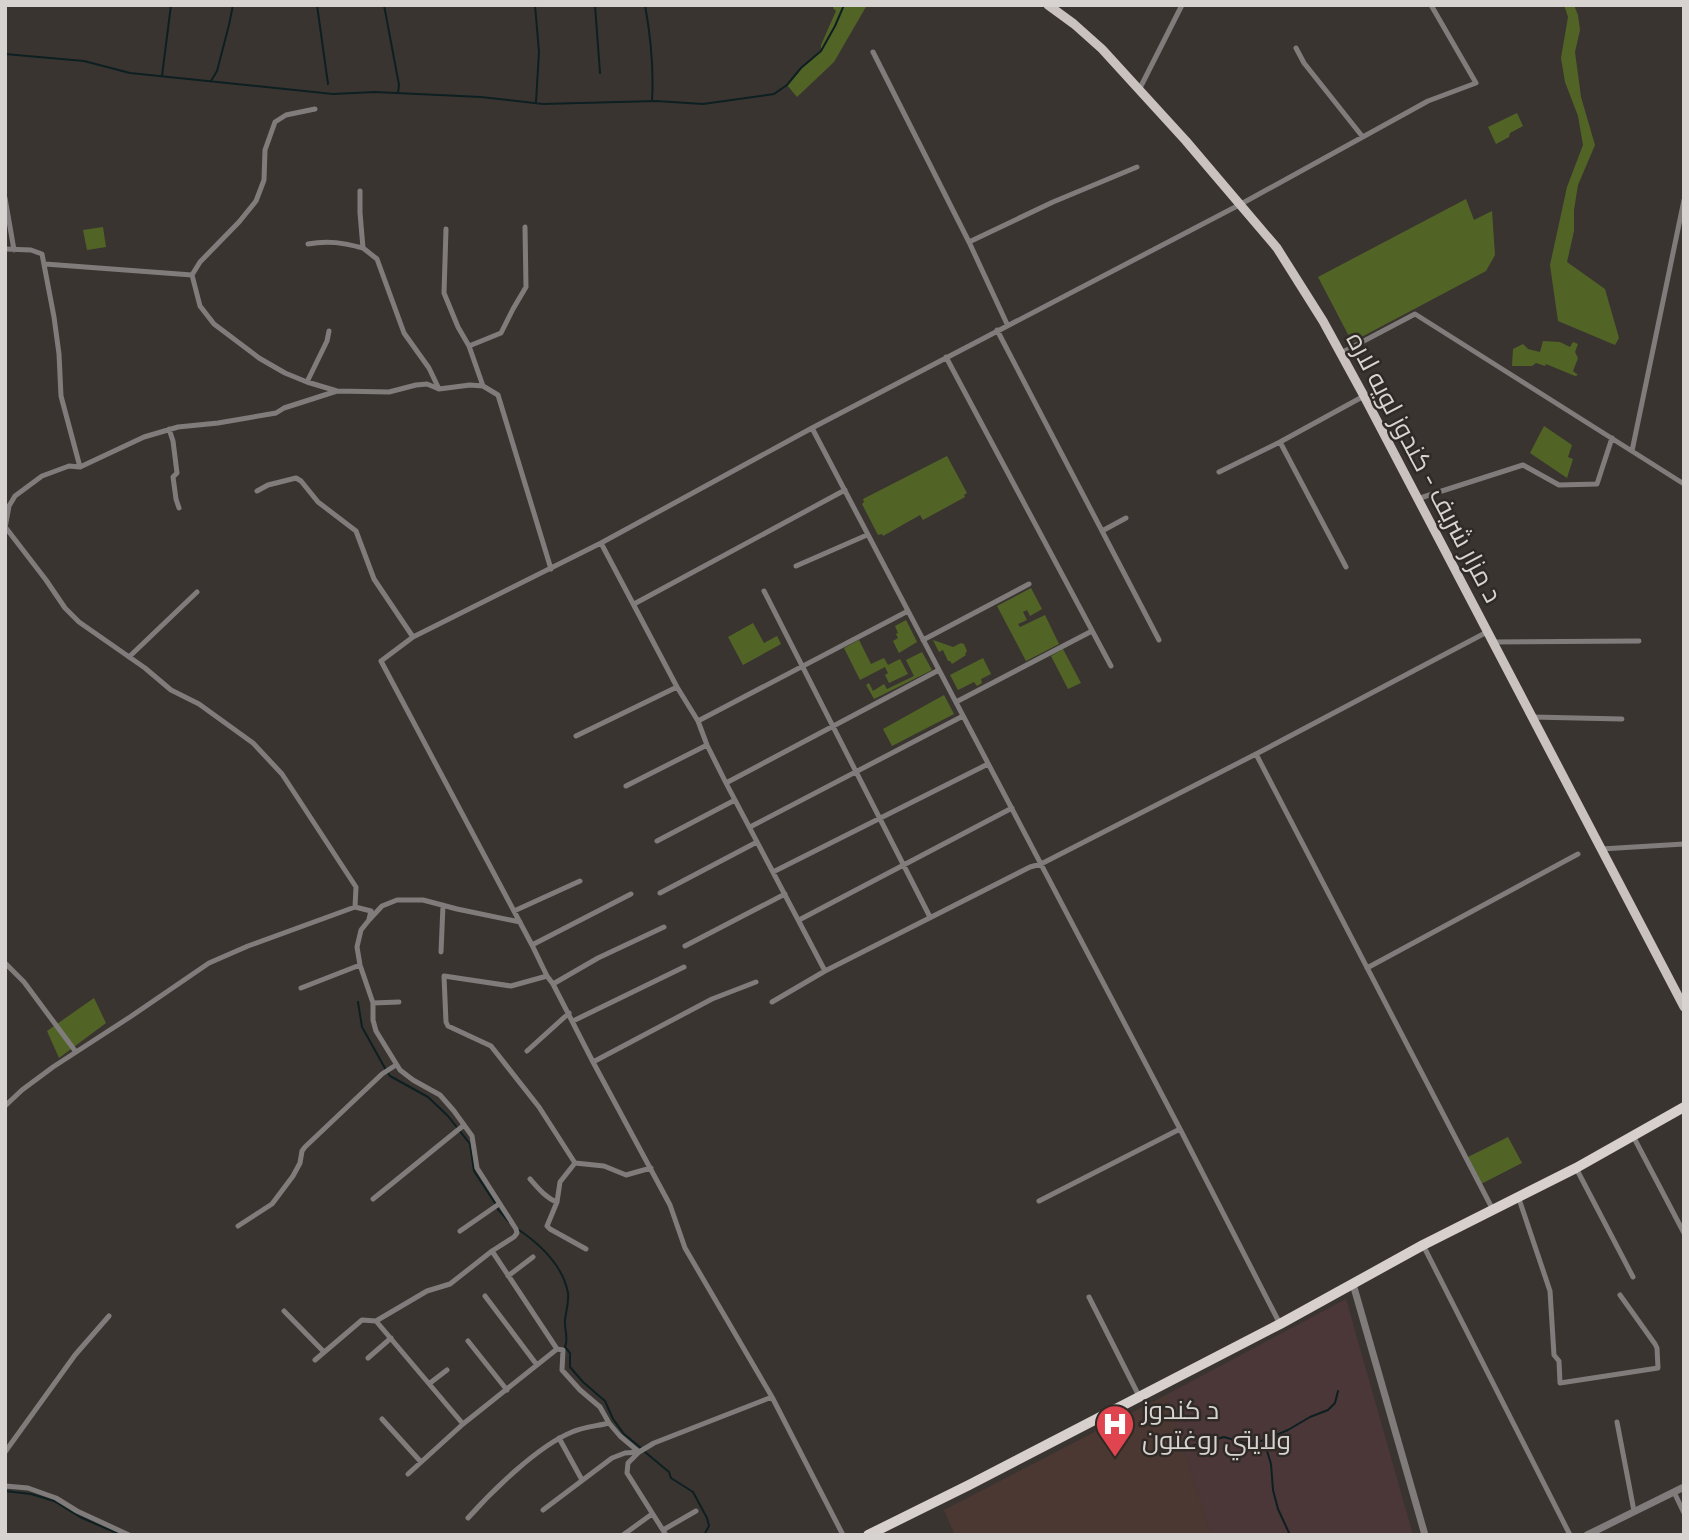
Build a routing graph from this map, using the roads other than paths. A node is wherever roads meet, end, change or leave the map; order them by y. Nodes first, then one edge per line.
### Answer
1 (1048, 5) edge
2 (1182, 5) edge
3 (1432, 5) edge
4 (1296, 48) dead end
5 (873, 52) dead end
6 (1139, 90) junction
7 (315, 109) dead end
8 (1362, 136) junction
9 (1137, 167) dead end
10 (360, 191) dead end
11 (5, 198) edge
12 (1684, 200) edge
13 (1241, 204) junction
14 (525, 227) dead end
15 (446, 229) dead end
16 (969, 242) junction
17 (308, 244) dead end
18 (363, 248) junction
19 (5, 250) edge
20 (13, 250) junction
21 (45, 264) junction
22 (192, 275) junction
23 (1007, 324) junction
24 (997, 330) junction
25 (328, 331) dead end
26 (470, 346) junction
27 (1341, 353) junction
28 (946, 357) junction
29 (307, 382) junction
30 (483, 386) junction
31 (439, 389) junction
32 (337, 391) junction
33 (1364, 396) junction
34 (812, 428) junction
35 (169, 429) junction
36 (1612, 438) junction
37 (1280, 442) junction
38 (1632, 451) junction
39 (80, 467) junction
40 (1219, 472) dead end
41 (1684, 484) edge
42 (845, 490) junction
43 (257, 491) dead end
44 (1417, 499) junction
45 (180, 508) dead end
46 (1126, 518) dead end
47 (6, 528) edge
48 (1102, 531) junction
49 (867, 535) junction
50 (601, 543) junction
51 (796, 566) dead end
52 (1346, 566) dead end
53 (551, 569) junction
54 (1029, 584) dead end
55 (764, 591) dead end
56 (197, 592) dead end
57 (634, 604) junction
58 (908, 611) junction
59 (1092, 631) junction
60 (1487, 632) junction
61 (412, 637) junction
62 (923, 640) junction
63 (1160, 640) dead end
64 (1639, 641) dead end
65 (1492, 642) junction
66 (129, 657) junction
67 (803, 666) junction
68 (1111, 666) dead end
69 (939, 670) junction
70 (677, 687) junction
71 (956, 702) junction
72 (963, 716) junction
73 (1532, 717) junction
74 (1622, 719) dead end
75 (698, 721) junction
76 (833, 726) junction
77 (576, 736) dead end
78 (707, 745) junction
79 (1256, 754) junction
80 (988, 764) junction
81 (856, 772) junction
82 (726, 783) junction
83 (626, 786) dead end
84 (735, 800) junction
85 (1012, 808) junction
86 (880, 818) junction
87 (750, 827) junction
88 (657, 841) dead end
89 (758, 842) junction
90 (1684, 844) edge
91 (1601, 849) junction
92 (1577, 853) dead end
93 (1041, 864) junction
94 (904, 865) junction
95 (774, 872) junction
96 (580, 881) dead end
97 (660, 893) dead end
98 (631, 894) dead end
99 (785, 894) junction
100 (443, 905) junction
101 (355, 906) junction
102 (514, 911) junction
103 (930, 917) junction
104 (369, 920) junction
105 (799, 920) junction
106 (520, 922) junction
107 (664, 927) dead end
108 (532, 944) junction
109 (685, 946) dead end
110 (441, 953) dead end
111 (5, 963) edge
112 (360, 965) junction
113 (684, 967) dead end
114 (1367, 968) junction
115 (825, 971) junction
116 (547, 976) junction
117 (756, 982) dead end
118 (553, 984) junction
119 (301, 988) dead end
120 (399, 1002) dead end
121 (772, 1002) dead end
122 (373, 1003) junction
123 (1684, 1007) edge
124 (569, 1013) junction
125 (573, 1021) junction
126 (527, 1051) dead end
127 (76, 1052) junction
128 (593, 1062) junction
129 (396, 1065) junction
130 (5, 1106) edge
131 (1684, 1107) edge
132 (464, 1125) junction
133 (1180, 1129) junction
134 (1633, 1136) junction
135 (575, 1163) junction
136 (650, 1168) junction
137 (1576, 1168) junction
138 (530, 1179) dead end
139 (1518, 1196) junction
140 (373, 1199) dead end
141 (1039, 1201) dead end
142 (557, 1202) junction
143 (499, 1204) junction
144 (1492, 1208) junction
145 (238, 1226) dead end
146 (460, 1231) dead end
147 (1684, 1233) edge
148 (1423, 1245) junction
149 (586, 1249) dead end
150 (492, 1251) junction
151 (533, 1257) dead end
152 (508, 1276) junction
153 (1633, 1277) dead end
154 (1353, 1284) junction
155 (485, 1296) dead end
156 (1620, 1296) dead end
157 (1089, 1297) dead end
158 (284, 1311) dead end
159 (109, 1316) dead end
160 (376, 1321) junction
161 (1280, 1324) junction
162 (391, 1338) junction
163 (467, 1341) dead end
164 (557, 1349) junction
165 (324, 1352) junction
166 (368, 1359) dead end
167 (315, 1360) dead end
168 (537, 1365) junction
169 (447, 1370) dead end
170 (430, 1383) junction
171 (507, 1390) junction
172 (772, 1397) junction
173 (1140, 1398) junction
174 (382, 1419) dead end
175 (1617, 1422) dead end
176 (609, 1423) junction
177 (463, 1424) junction
178 (559, 1438) junction
179 (5, 1452) edge
180 (639, 1452) junction
181 (421, 1462) junction
182 (408, 1474) dead end
183 (582, 1480) junction
184 (5, 1486) edge
185 (1684, 1487) edge
186 (1674, 1492) junction
187 (543, 1510) dead end
188 (696, 1511) dead end
189 (1634, 1511) junction
190 (1684, 1513) edge
191 (652, 1514) junction
192 (468, 1518) dead end
193 (664, 1532) edge
194 (129, 1535) edge
195 (623, 1535) edge
196 (843, 1535) edge
197 (868, 1535) edge
198 (1425, 1535) edge
199 (1570, 1535) edge
200 (1587, 1535) edge

1 - 6 main road, د مزار شریف - کندوز لویه لاره
2 - 6 street
3 - 8 street
4 - 8 street
5 - 16 street
6 - 13 main road, د مزار شریف - کندوز لویه لاره
7 - 22 street
8 - 13 street
9 - 16 street
10 - 18 street
11 - 20 street
12 - 38 street
13 - 23 street
13 - 27 main road, د مزار شریف - کندوز لویه لاره
14 - 26 street
15 - 26 street
16 - 23 street
17 - 18 street
18 - 31 street
19 - 20 street
20 - 21 street
21 - 22 street
21 - 39 street
22 - 29 street
23 - 24 street
24 - 28 street
24 - 48 street
25 - 29 street
26 - 30 street
27 - 33 main road, د مزار شریف - کندوز لویه لاره
27 - 36 street
28 - 34 street
28 - 59 street
29 - 32 street
30 - 31 street
30 - 53 street
31 - 32 street
32 - 35 street
33 - 37 street
33 - 44 main road, د مزار شریف - کندوز لویه لاره
34 - 42 street
34 - 50 street
35 - 39 street
35 - 45 street
36 - 38 street
36 - 44 street
37 - 40 street
37 - 52 street
38 - 41 street
39 - 47 street
42 - 49 street
42 - 57 street
43 - 61 street
44 - 60 main road, د مزار شریف - کندوز لویه لاره
46 - 48 street
47 - 66 street
48 - 63 street
49 - 51 street
49 - 58 street
50 - 53 street
50 - 57 street
53 - 61 street
54 - 62 street
55 - 67 street
56 - 66 street
57 - 70 street
58 - 62 street
58 - 67 street
59 - 68 street
59 - 71 street
60 - 65 main road, د مزار شریف - کندوز لویه لاره
60 - 79 street
61 - 102 street
62 - 69 street
64 - 65 street
65 - 73 main road, د مزار شریف - کندوز لویه لاره
66 - 101 street
67 - 75 street
67 - 76 street
69 - 71 street
69 - 76 street
70 - 75 street
70 - 77 street
71 - 72 street
72 - 80 street
72 - 81 street
73 - 74 street
73 - 91 main road, د مزار شریف - کندوز لویه لاره
75 - 78 street
76 - 81 street
76 - 82 street
78 - 82 street
78 - 83 street
79 - 93 street
79 - 114 street
80 - 85 street
80 - 86 street
81 - 86 street
81 - 87 street
82 - 84 street
84 - 87 street
84 - 88 street
85 - 93 street
85 - 94 street
86 - 94 street
86 - 95 street
87 - 89 street
89 - 95 street
89 - 97 street
90 - 91 street
91 - 123 main road, د مزار شریف - کندوز لویه لاره
92 - 114 street
93 - 103 street
93 - 133 street
94 - 103 street
94 - 105 street
95 - 99 street
96 - 102 street
98 - 108 street
99 - 105 street
99 - 109 street
100 - 104 street
100 - 106 street
100 - 110 street
101 - 104 street
101 - 127 street
102 - 106 street
103 - 115 street
104 - 112 street
105 - 115 street
106 - 108 street
107 - 118 street
108 - 116 street
111 - 127 street
112 - 119 street
112 - 122 street
113 - 125 street
114 - 144 street
115 - 121 street
116 - 118 street
116 - 135 street
117 - 128 street
118 - 124 street
120 - 122 street
122 - 129 street
124 - 125 street
124 - 126 street
125 - 128 street
127 - 130 street
128 - 136 street
129 - 132 street
129 - 145 street
131 - 134 highway
132 - 140 street
132 - 143 street
133 - 141 street
133 - 161 street
134 - 137 highway
134 - 147 street
135 - 136 street
135 - 142 street
136 - 172 street
137 - 139 highway
137 - 153 street
138 - 142 street
139 - 144 highway
139 - 156 street
142 - 149 street
143 - 146 street
143 - 150 street
144 - 148 highway
148 - 154 highway
148 - 199 street
150 - 152 street
150 - 160 street
151 - 152 street
152 - 164 street
154 - 161 highway
154 - 198 street
155 - 168 street
157 - 173 street
158 - 165 street
159 - 179 street
160 - 162 street
160 - 165 street
161 - 173 highway
162 - 166 street
162 - 170 street
163 - 171 street
164 - 168 street
164 - 176 street
165 - 167 street
168 - 171 street
169 - 170 street
170 - 177 street
171 - 177 street
172 - 180 street
172 - 196 street
173 - 197 highway
174 - 181 street
175 - 189 street
176 - 178 street
176 - 180 street
177 - 181 street
178 - 183 street
178 - 192 street
180 - 183 street
180 - 191 street
181 - 182 street
183 - 187 street
184 - 194 street
185 - 186 street
186 - 189 street
186 - 190 street
188 - 193 street
189 - 200 street
191 - 193 street
191 - 195 street

